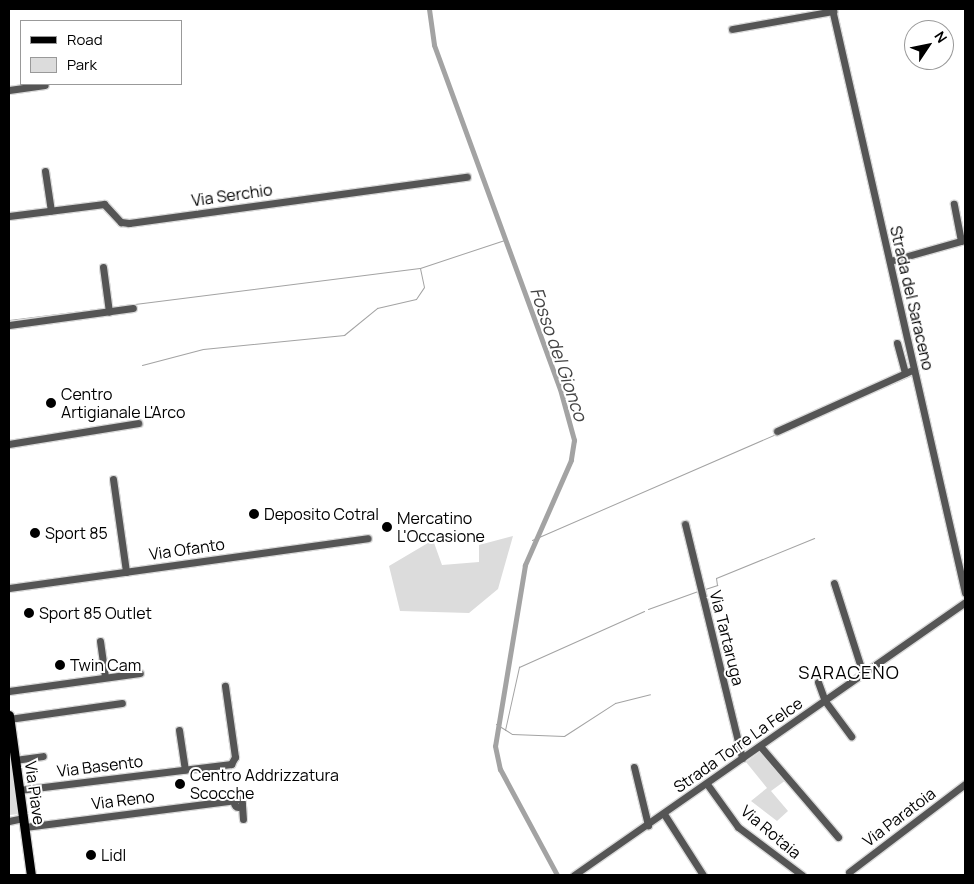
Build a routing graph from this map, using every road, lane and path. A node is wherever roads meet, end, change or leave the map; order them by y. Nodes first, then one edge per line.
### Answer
1 (832, 10) edge
2 (732, 29) dead end
3 (45, 85) edge
4 (9, 90) edge
5 (45, 171) dead end
6 (467, 177) dead end
7 (954, 204) dead end
8 (51, 211) junction
9 (9, 216) edge
10 (890, 261) junction
11 (102, 267) dead end
12 (133, 308) dead end
13 (109, 312) junction
14 (9, 325) edge
15 (897, 343) dead end
16 (914, 368) junction
17 (905, 373) junction
18 (138, 423) dead end
19 (776, 430) dead end
20 (9, 444) edge
21 (113, 479) dead end
22 (685, 524) dead end
23 (368, 538) dead end
24 (126, 572) junction
25 (834, 583) dead end
26 (9, 588) edge
27 (965, 593) edge
28 (965, 602) edge
29 (100, 641) dead end
30 (140, 673) dead end
31 (863, 674) junction
32 (106, 677) junction
33 (818, 682) dead end
34 (225, 686) dead end
35 (9, 691) edge
36 (825, 701) junction
37 (122, 703) dead end
38 (9, 715) edge
39 (9, 719) edge
40 (180, 730) dead end
41 (851, 736) dead end
42 (11, 742) edge
43 (760, 746) junction
44 (43, 756) dead end
45 (742, 758) junction
46 (15, 760) junction
47 (634, 767) dead end
48 (184, 770) junction
49 (707, 784) junction
50 (965, 784) edge
51 (19, 790) junction
52 (239, 808) dead end
53 (664, 814) junction
54 (9, 821) edge
55 (24, 823) junction
56 (648, 825) junction
57 (838, 837) dead end
58 (849, 872) dead end
59 (31, 875) edge
60 (574, 875) edge
61 (703, 875) edge
62 (802, 875) edge

1 - 2 street
1 - 10 street, Strada del Saraceno
3 - 4 street
5 - 8 street
6 - 8 street, Via Serchio
7 - 10 street
8 - 9 street, Via Serchio
10 - 16 street, Strada del Saraceno
11 - 13 street
12 - 13 street
13 - 14 street
15 - 17 street
16 - 17 street
16 - 27 street, Strada del Saraceno
17 - 19 street
18 - 20 street
21 - 24 street
22 - 45 street, Via Tartaruga
23 - 24 street, Via Ofanto
24 - 26 street, Via Ofanto
25 - 31 street
28 - 31 street, Strada Torre La Felce
29 - 32 street
30 - 32 street
31 - 36 street, Strada Torre La Felce
32 - 35 street
33 - 36 street
34 - 48 street, Via Basento
36 - 41 street
36 - 43 street, Strada Torre La Felce
37 - 39 street
38 - 39 main road, Via Piave
39 - 42 main road, Via Piave
40 - 48 street
42 - 46 main road, Via Piave
43 - 45 street, Strada Torre La Felce
43 - 57 street
44 - 46 street
45 - 49 street, Strada Torre La Felce
46 - 51 main road, Via Piave
47 - 56 street
48 - 51 street, Via Basento
49 - 53 street, Strada Torre La Felce
49 - 62 street, Via Rotaia
50 - 58 street, Via Paratoia
51 - 55 main road, Via Piave
52 - 55 street, Via Reno
53 - 56 street, Strada Torre La Felce
53 - 61 street
54 - 55 street, Via Reno
55 - 59 main road, Via Piave
56 - 60 street, Strada Torre La Felce

